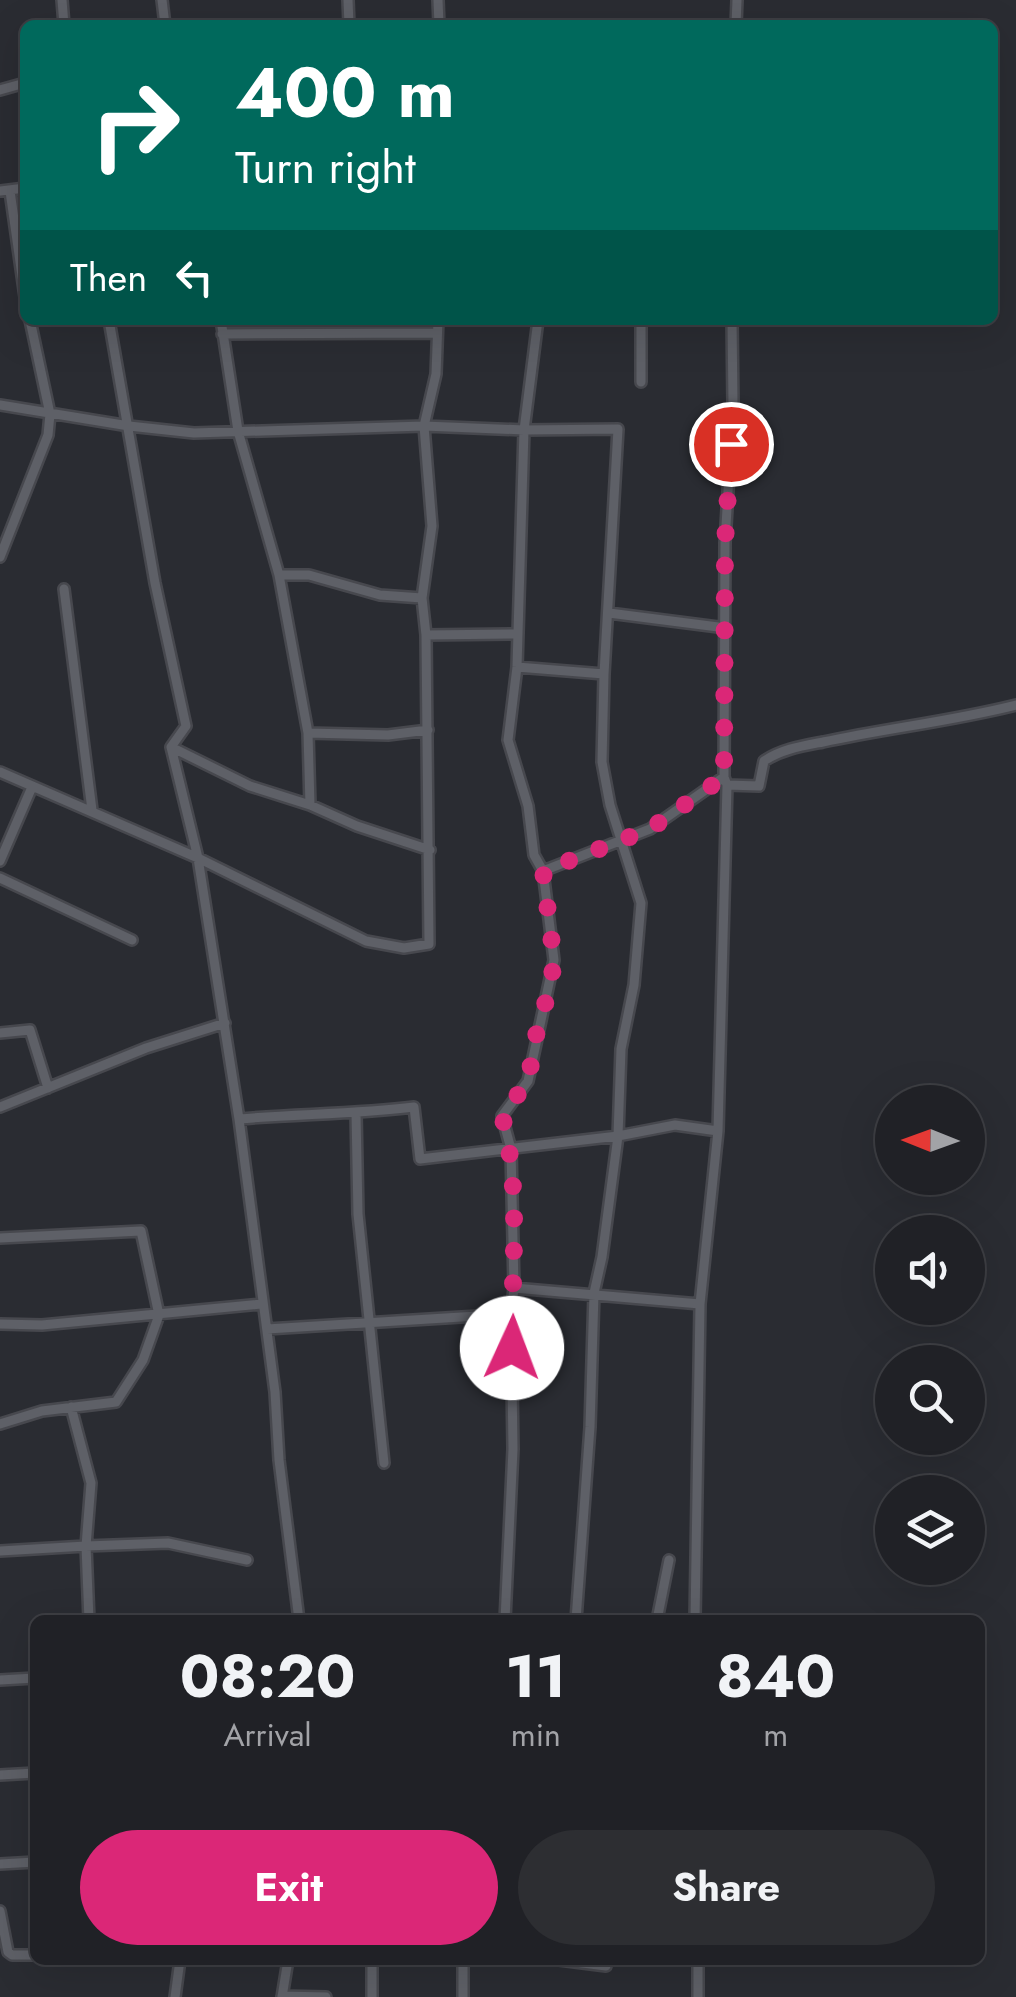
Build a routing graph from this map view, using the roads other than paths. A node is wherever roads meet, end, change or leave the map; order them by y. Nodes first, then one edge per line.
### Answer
1 (5, 191) edge
2 (20, 270) edge
3 (31, 325) edge
4 (110, 325) edge
5 (221, 325) edge
6 (437, 325) edge
7 (537, 325) edge
8 (641, 325) edge
9 (732, 325) edge
10 (436, 333) junction
11 (222, 334) junction
12 (640, 382) dead end
13 (0, 405) edge
14 (50, 414) junction
15 (129, 426) junction
16 (424, 426) junction
17 (524, 430) junction
18 (238, 431) junction
19 (0, 557) edge
20 (279, 574) junction
21 (64, 589) dead end
22 (422, 598) junction
23 (609, 613) junction
24 (726, 628) junction
25 (517, 634) junction
26 (426, 635) junction
27 (516, 667) junction
28 (604, 674) junction
29 (1016, 704) edge
30 (428, 730) junction
31 (308, 732) junction
32 (172, 747) junction
33 (0, 772) edge
34 (725, 781) junction
35 (32, 787) junction
36 (310, 804) junction
37 (92, 810) junction
38 (623, 838) junction
39 (430, 850) junction
40 (198, 858) junction
41 (0, 861) edge
42 (543, 871) junction
43 (0, 878) edge
44 (132, 940) dead end
45 (224, 1023) junction
46 (0, 1033) edge
47 (48, 1088) junction
48 (0, 1107) edge
49 (356, 1114) junction
50 (239, 1118) junction
51 (718, 1131) junction
52 (618, 1136) junction
53 (511, 1148) junction
54 (0, 1238) edge
55 (514, 1288) junction
56 (594, 1293) junction
57 (261, 1304) junction
58 (700, 1304) junction
59 (511, 1314) junction
60 (159, 1316) junction
61 (0, 1324) edge
62 (371, 1325) junction
63 (266, 1330) junction
64 (70, 1406) junction
65 (0, 1424) edge
66 (384, 1464) dead end
67 (86, 1546) junction
68 (0, 1551) edge
69 (247, 1560) dead end
70 (668, 1560) dead end
71 (88, 1615) edge
72 (298, 1615) edge
73 (505, 1615) edge
74 (576, 1615) edge
75 (658, 1615) edge
76 (695, 1615) edge
77 (30, 1678) edge
78 (0, 1680) edge
79 (30, 1772) edge
80 (0, 1775) edge
81 (30, 1862) edge
82 (0, 1864) edge
83 (0, 1911) edge
84 (30, 1954) edge
85 (179, 1965) edge
86 (287, 1965) edge
87 (372, 1965) edge
88 (463, 1965) edge
89 (598, 1965) edge
90 (698, 1965) edge
91 (606, 1966) dead end
92 (282, 1996) edge
93 (176, 1997) edge
94 (326, 1997) edge
95 (372, 1997) edge
96 (463, 1997) edge
97 (698, 1997) edge

1 - 2 street
3 - 14 street
4 - 15 street
5 - 11 street
6 - 10 street
7 - 17 street
8 - 12 street
9 - 24 street
10 - 11 street
10 - 16 street
11 - 18 street
13 - 14 street
14 - 15 street
14 - 19 street
15 - 18 street
15 - 32 street
16 - 17 street
16 - 18 street
16 - 22 street
17 - 23 street
17 - 25 street
18 - 20 street
20 - 22 street
20 - 31 street
21 - 37 street
22 - 26 street
23 - 24 street
23 - 28 street
24 - 34 street
25 - 26 street
25 - 27 street
26 - 30 street
27 - 28 street
27 - 42 street
28 - 38 street
29 - 34 street
30 - 31 street
30 - 39 street
31 - 36 street
32 - 36 street
32 - 40 street
33 - 35 street
34 - 38 street
34 - 51 street
35 - 37 street
35 - 41 street
36 - 39 street
37 - 40 street
38 - 42 street
38 - 52 street
39 - 40 street
40 - 45 street
42 - 53 street
43 - 44 street
45 - 47 street
45 - 50 street
46 - 47 street
47 - 48 street
49 - 50 street
49 - 53 street
49 - 62 street
50 - 57 street
51 - 52 street
51 - 58 street
52 - 53 street
52 - 56 street
53 - 55 street
54 - 60 street
55 - 56 street
55 - 59 street
56 - 58 street
56 - 74 street
57 - 60 street
57 - 63 street
58 - 76 street
59 - 62 street
59 - 73 street
60 - 61 street
60 - 64 street
62 - 63 street
62 - 66 street
63 - 72 street
64 - 65 street
64 - 67 street
67 - 68 street
67 - 69 street
67 - 71 street
70 - 75 street
77 - 78 street
79 - 80 street
81 - 82 street
83 - 84 street
85 - 93 street
86 - 92 street
87 - 95 street
88 - 96 street
89 - 91 street
90 - 97 street
92 - 94 street

